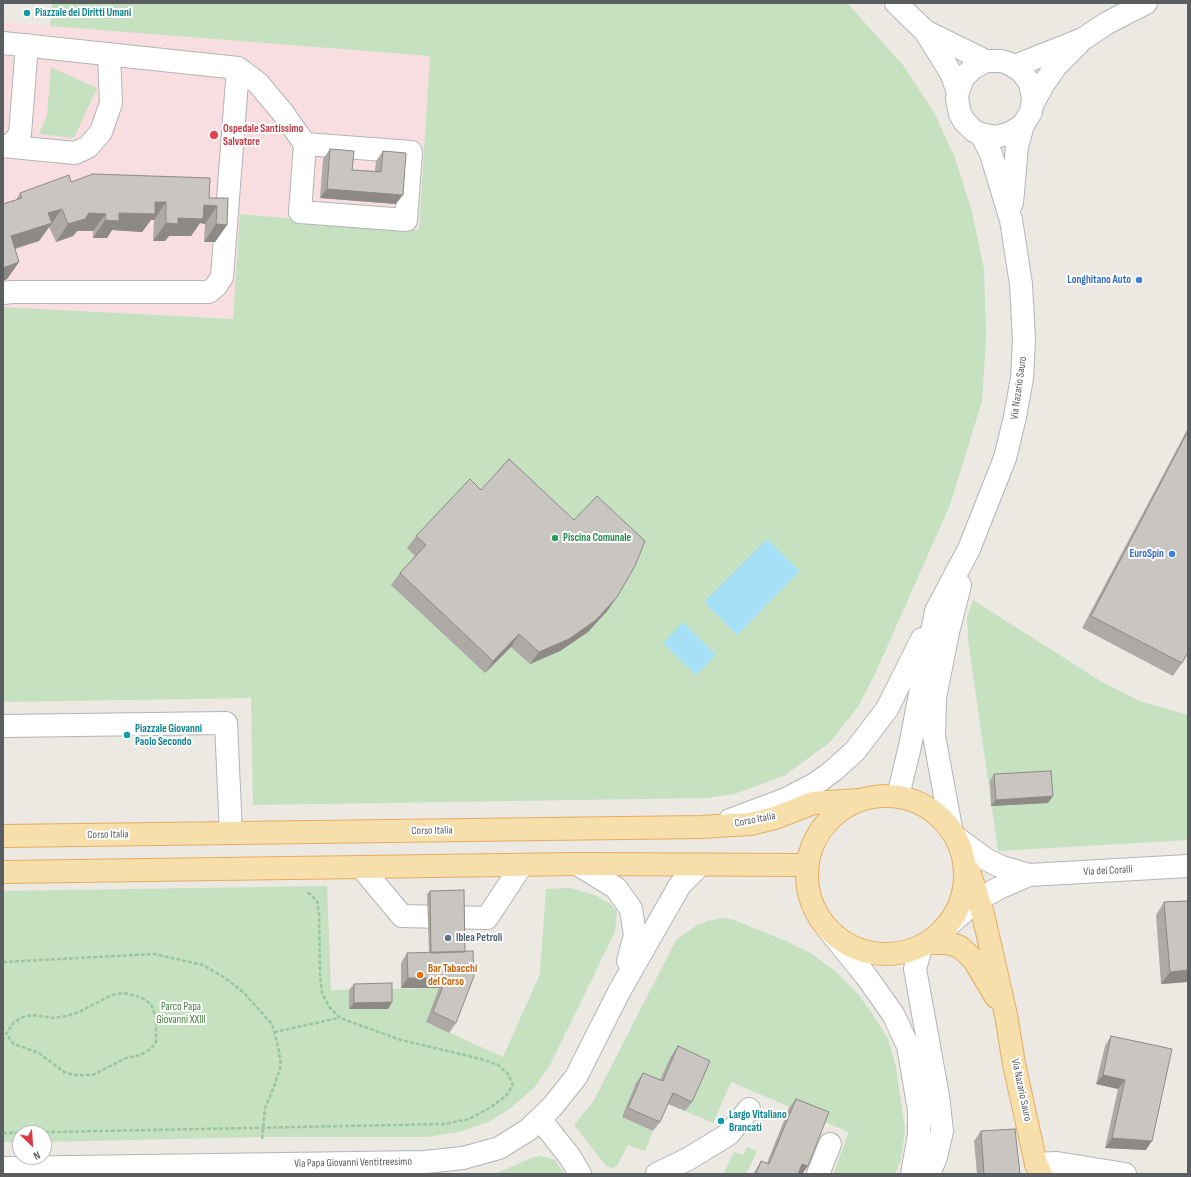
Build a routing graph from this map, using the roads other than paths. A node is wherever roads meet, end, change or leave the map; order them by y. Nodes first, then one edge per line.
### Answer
1 (896, 3) edge
2 (1146, 3) edge
3 (925, 31) junction
4 (1083, 38) junction
5 (3, 43) edge
6 (27, 45) junction
7 (109, 54) junction
8 (986, 61) junction
9 (1015, 66) junction
10 (238, 68) junction
11 (958, 92) junction
12 (1032, 105) junction
13 (1023, 125) junction
14 (981, 134) junction
15 (305, 144) junction
16 (7, 146) edge
17 (1011, 220) junction
18 (3, 294) edge
19 (969, 549) junction
20 (936, 612) junction
21 (3, 726) edge
22 (898, 796) junction
23 (858, 800) junction
24 (701, 827) junction
25 (231, 834) junction
26 (3, 836) edge
27 (958, 841) junction
28 (577, 864) junction
29 (522, 865) junction
30 (700, 865) junction
31 (807, 865) junction
32 (1188, 866) edge
33 (361, 867) junction
34 (3, 872) edge
35 (1029, 875) junction
36 (979, 899) junction
37 (827, 928) junction
38 (931, 940) junction
39 (620, 990) junction
40 (1006, 1015) junction
41 (749, 1109) dead end
42 (540, 1119) junction
43 (830, 1144) dead end
44 (3, 1168) edge
45 (219, 1169) edge
46 (1039, 1169) edge
47 (580, 1174) edge
48 (657, 1174) edge
49 (818, 1174) edge
50 (912, 1174) edge
51 (929, 1174) edge
52 (1125, 1174) edge

1 - 3 street
2 - 4 street
3 - 8 street
3 - 11 street
4 - 9 street
4 - 12 street
5 - 6 street
6 - 7 street
6 - 16 street
7 - 10 street
7 - 16 street
8 - 9 street
8 - 11 street
9 - 12 street
10 - 15 street
10 - 18 street
11 - 14 street
12 - 13 street
13 - 14 street
13 - 17 street
14 - 17 street
15 - 15 street
17 - 19 street, Via Nazario Sauro
19 - 20 street
19 - 27 street
20 - 22 street
20 - 24 street
21 - 25 street
22 - 23 main road
22 - 27 main road
23 - 24 main road, Corso Italia
23 - 31 main road
24 - 25 main road, Corso Italia
25 - 26 main road, Corso Italia
27 - 35 street
27 - 36 main road, Via Nazario Sauro
27 - 38 main road
28 - 29 main road
28 - 30 main road
28 - 39 street
29 - 33 main road
29 - 33 street
30 - 31 main road
30 - 39 street
31 - 37 main road
32 - 35 street, Via dei Coralli
33 - 34 main road
35 - 36 street
36 - 38 street
36 - 40 main road, Via Nazario Sauro
37 - 38 main road
37 - 50 street
38 - 40 main road
38 - 51 street
39 - 42 street, Via Papa Giovanni Ventitreesimo
40 - 46 main road, Via Nazario Sauro
41 - 48 street
42 - 45 street, Via Papa Giovanni Ventitreesimo
42 - 47 street
43 - 49 street
44 - 45 street, Via Papa Giovanni Ventitreesimo
46 - 52 street

